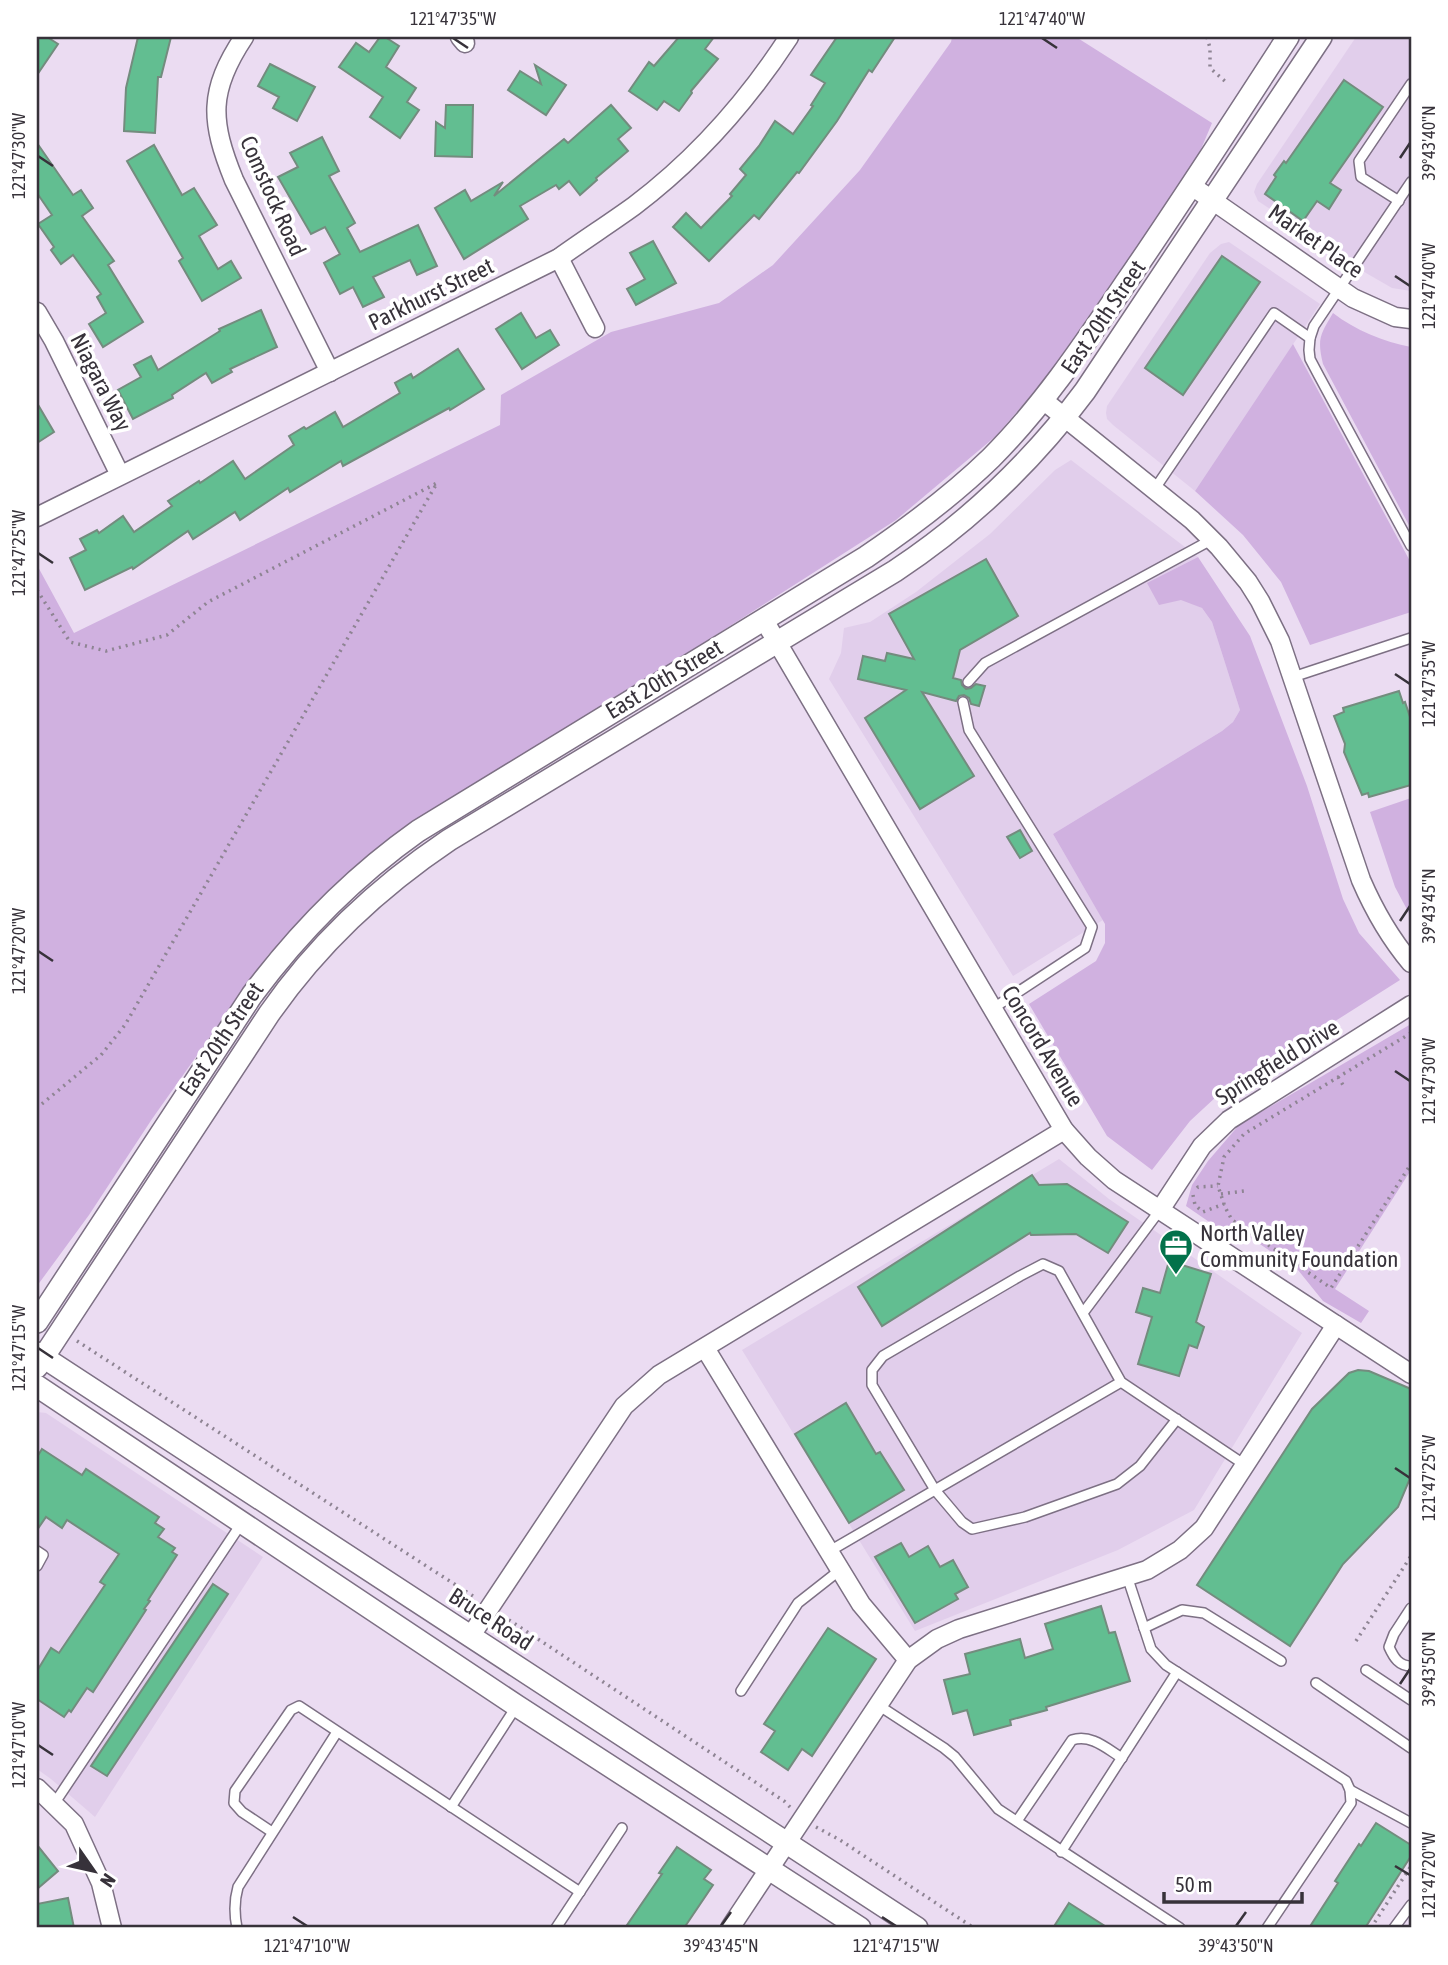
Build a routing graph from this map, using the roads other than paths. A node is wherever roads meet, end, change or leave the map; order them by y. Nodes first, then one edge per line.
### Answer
1 (244, 37) edge
2 (789, 37) edge
3 (1288, 37) edge
4 (1321, 37) edge
5 (1411, 84) edge
6 (1242, 108) junction
7 (1411, 182) edge
8 (1206, 195) junction
9 (1399, 201) junction
10 (559, 258) junction
11 (1340, 289) junction
12 (37, 312) edge
13 (1411, 319) edge
14 (595, 328) dead end
15 (1310, 338) junction
16 (330, 372) junction
17 (1043, 400) junction
18 (1065, 418) junction
19 (120, 475) junction
20 (1154, 490) junction
21 (37, 517) edge
22 (1211, 540) junction
23 (1411, 546) edge
24 (764, 620) junction
25 (1411, 638) edge
26 (777, 642) junction
27 (1293, 677) junction
28 (968, 682) dead end
29 (962, 702) dead end
30 (1411, 963) edge
31 (1411, 1005) edge
32 (992, 1009) junction
33 (1064, 1130) junction
34 (1160, 1210) junction
35 (1083, 1313) junction
36 (37, 1322) edge
37 (1336, 1325) junction
38 (705, 1348) junction
39 (39, 1359) edge
40 (1411, 1374) edge
41 (1121, 1382) junction
42 (37, 1386) edge
43 (1177, 1419) junction
44 (1245, 1465) junction
45 (934, 1490) junction
46 (242, 1522) junction
47 (37, 1551) edge
48 (828, 1552) junction
49 (37, 1566) edge
50 (840, 1570) junction
51 (1127, 1576) junction
52 (1411, 1608) edge
53 (1144, 1628) junction
54 (470, 1637) junction
55 (908, 1660) junction
56 (1281, 1661) dead end
57 (1411, 1666) edge
58 (1366, 1670) dead end
59 (1177, 1672) junction
60 (1316, 1683) dead end
61 (741, 1691) dead end
62 (1411, 1700) edge
63 (878, 1705) junction
64 (517, 1706) junction
65 (337, 1732) junction
66 (1411, 1748) edge
67 (1122, 1758) junction
68 (37, 1788) edge
69 (1350, 1790) junction
70 (54, 1804) junction
71 (451, 1807) junction
72 (1017, 1821) junction
73 (1411, 1823) edge
74 (622, 1828) dead end
75 (272, 1832) junction
76 (787, 1843) junction
77 (1062, 1852) junction
78 (769, 1869) junction
79 (580, 1892) junction
80 (1411, 1906) edge
81 (112, 1928) edge
82 (237, 1928) edge
83 (556, 1928) edge
84 (730, 1928) edge
85 (860, 1928) edge
86 (917, 1928) edge
87 (1180, 1928) edge
88 (1267, 1928) edge
89 (1394, 1928) edge

1 - 16 street, Comstock Road
2 - 10 street, Parkhurst Street
3 - 6 street, East 20th Street
4 - 8 street, East 20th Street
5 - 9 lane
6 - 8 street, East 20th Street
6 - 17 street, East 20th Street
7 - 9 lane
8 - 11 street, Market Place
8 - 18 street, East 20th Street
9 - 11 lane
10 - 14 street
10 - 16 street, Parkhurst Street
11 - 13 street, Market Place
11 - 15 lane
12 - 19 street, Niagara Way
15 - 20 lane
15 - 23 lane
16 - 19 street, Parkhurst Street
17 - 18 street
17 - 24 street, East 20th Street
18 - 20 street
18 - 26 street, East 20th Street
19 - 21 street, Parkhurst Street
20 - 22 street
22 - 27 street
22 - 28 lane
24 - 26 street, Concord Avenue
24 - 36 street, East 20th Street
25 - 27 lane
26 - 32 street, Concord Avenue
26 - 39 street, East 20th Street
27 - 30 street
29 - 32 lane
31 - 34 street, Springfield Drive
32 - 33 street, Concord Avenue
33 - 34 street, Concord Avenue
33 - 38 street
34 - 35 lane
34 - 37 street, Concord Avenue
35 - 41 lane
35 - 45 lane
37 - 40 street, Concord Avenue
37 - 44 street
38 - 48 street
38 - 54 street
39 - 54 street, Bruce Road
41 - 43 lane
41 - 45 lane
42 - 46 street
43 - 44 lane
43 - 45 lane
44 - 51 street
45 - 48 lane
46 - 64 street
46 - 70 lane
47 - 49 lane
48 - 50 street
50 - 55 street
50 - 61 lane
51 - 53 lane
51 - 55 street
52 - 57 lane
53 - 56 lane
53 - 59 lane
54 - 76 street, Bruce Road
55 - 63 street
58 - 62 lane
59 - 67 lane
59 - 69 lane
60 - 66 lane
63 - 72 lane
63 - 76 street
64 - 71 lane
64 - 78 street
65 - 71 lane
65 - 75 lane
65 - 75 lane
67 - 72 lane
67 - 77 lane
68 - 70 street
69 - 73 lane
69 - 88 lane
70 - 81 street
71 - 79 lane
72 - 77 lane
74 - 79 lane
75 - 82 lane
76 - 78 street
76 - 86 street, Bruce Road
77 - 87 lane
78 - 84 street
78 - 85 street
79 - 83 lane
80 - 89 lane

